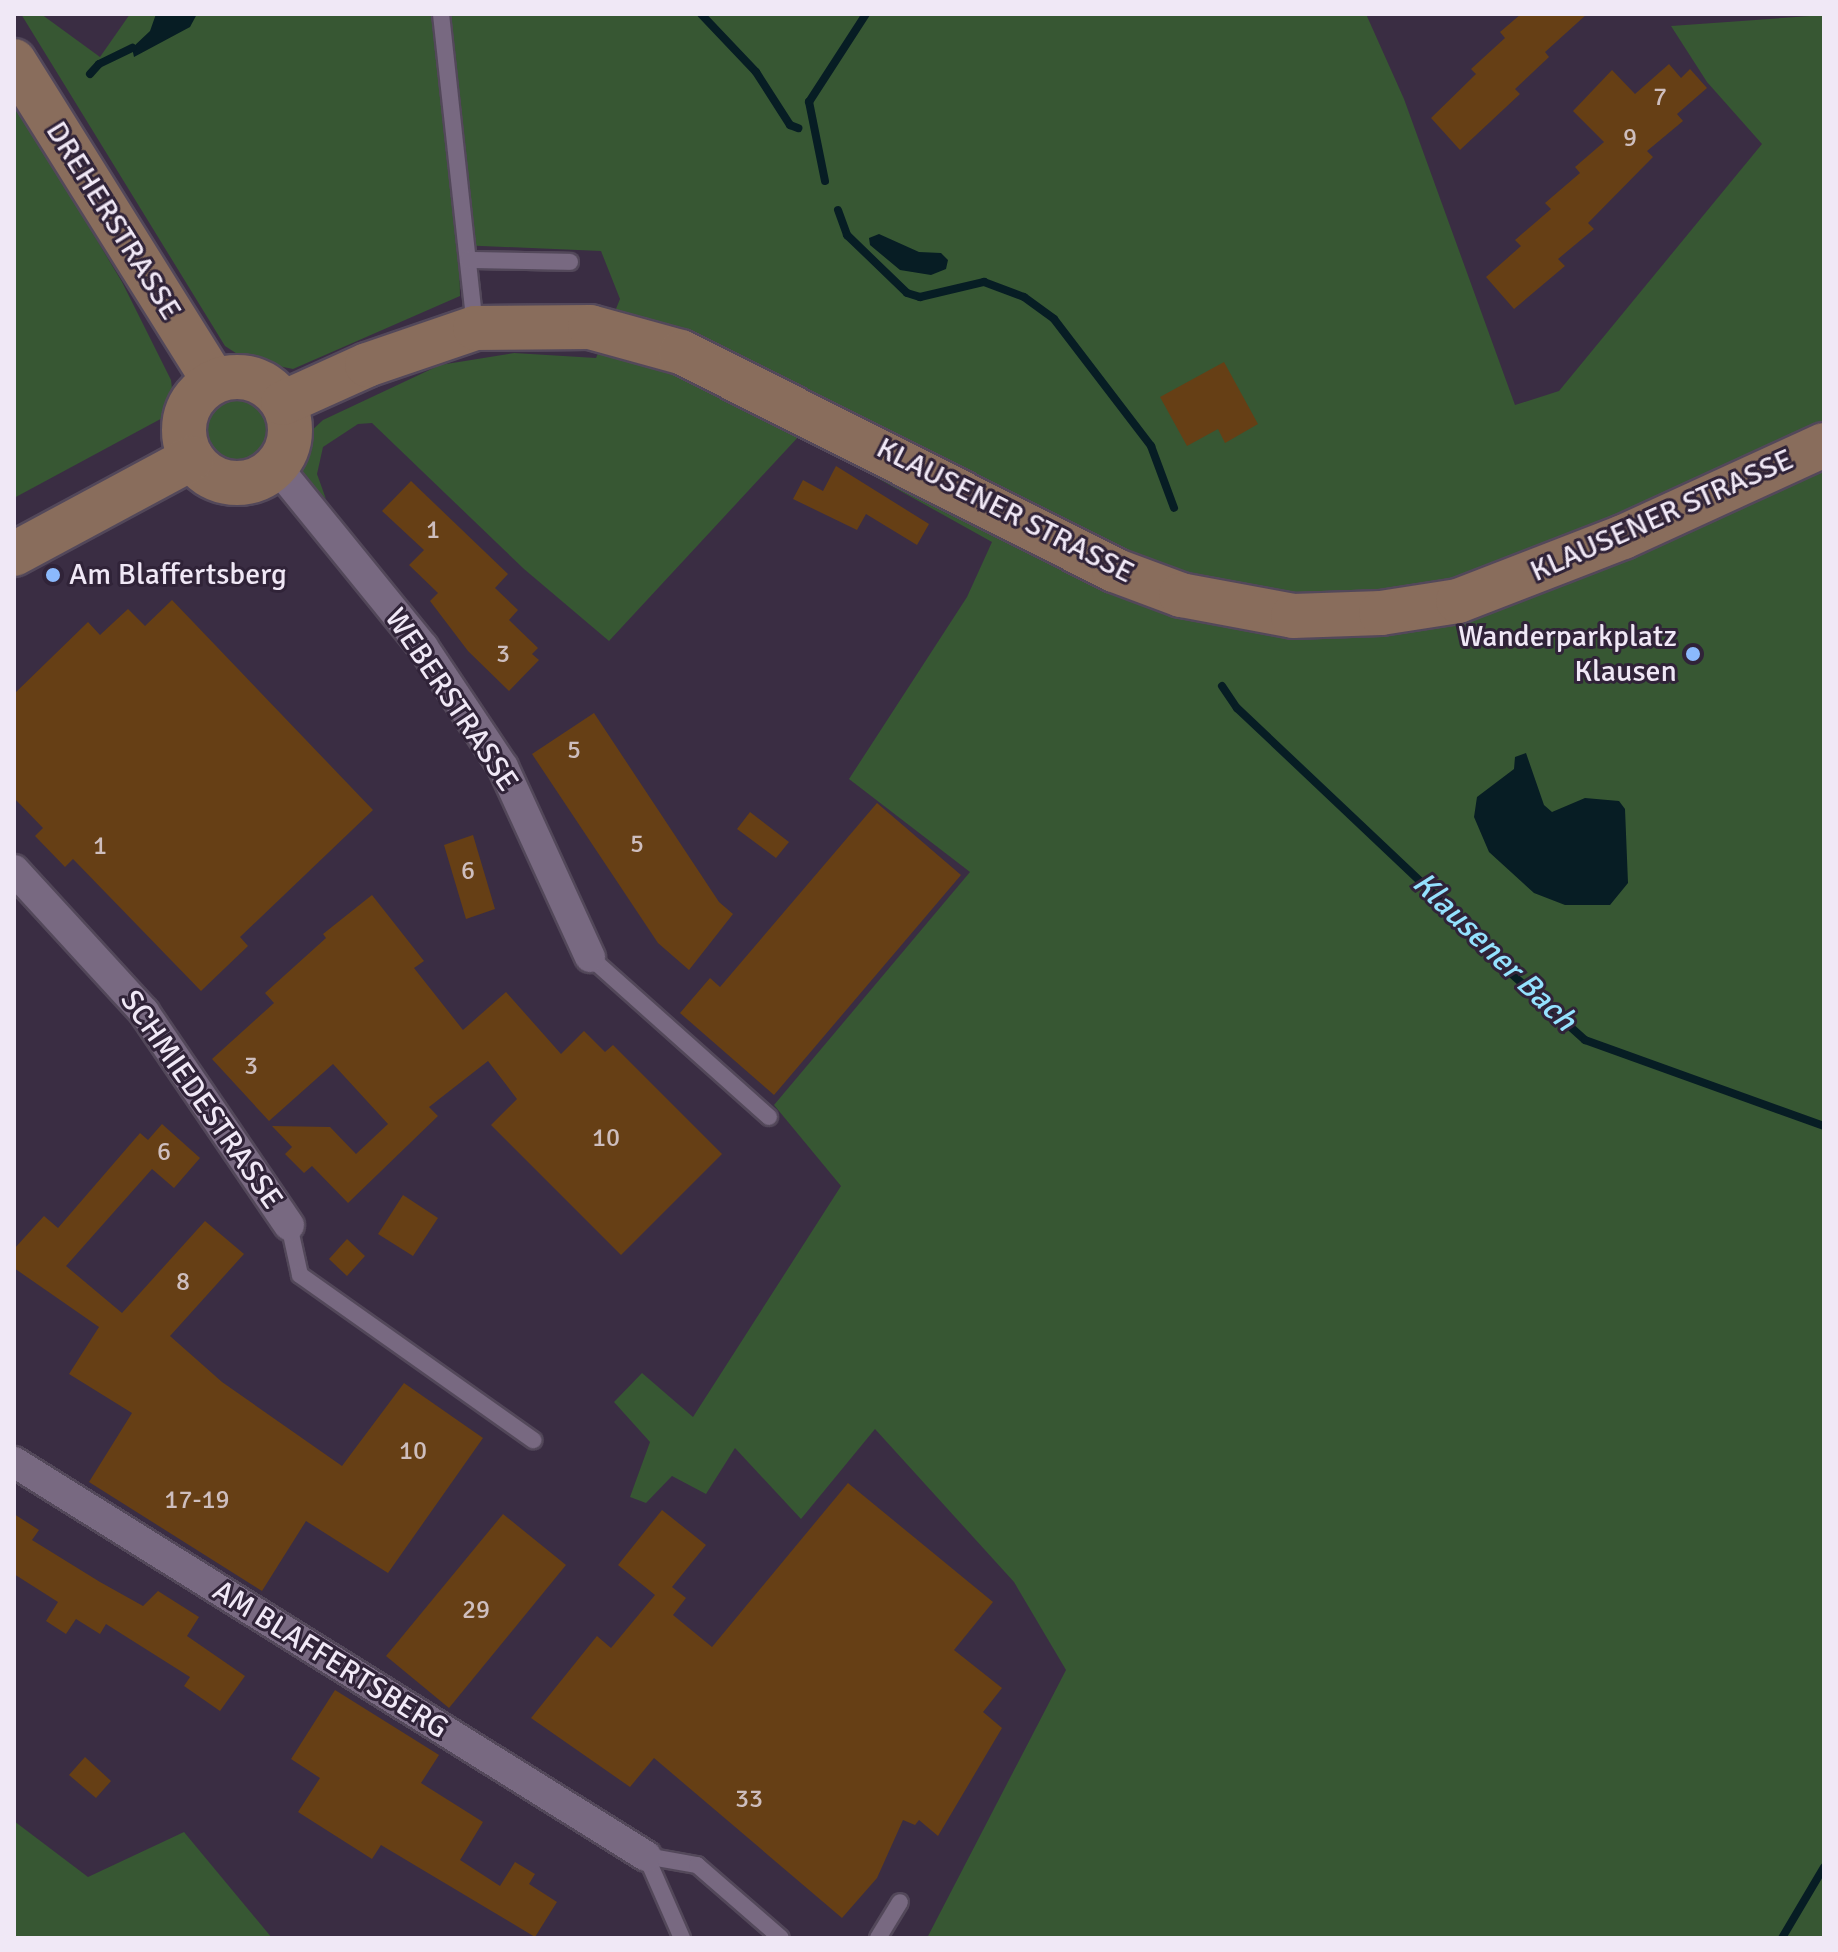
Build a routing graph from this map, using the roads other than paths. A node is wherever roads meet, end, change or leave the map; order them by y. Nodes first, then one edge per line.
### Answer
1 (441, 14) edge
2 (14, 61) edge
3 (468, 260) junction
4 (570, 262) dead end
5 (475, 328) junction
6 (214, 381) junction
7 (283, 403) junction
8 (1824, 445) edge
9 (192, 458) junction
10 (276, 466) junction
11 (14, 554) edge
12 (14, 870) edge
13 (590, 957) joint
14 (769, 1117) dead end
15 (289, 1225) joint
16 (533, 1440) dead end
17 (14, 1462) edge
18 (646, 1856) junction
19 (900, 1902) dead end
20 (682, 1938) edge
21 (781, 1938) edge
22 (878, 1938) edge

1 - 3 lane
2 - 6 main road, DREHERSTRASSE
3 - 4 lane
3 - 5 lane
5 - 7 main road, KLAUSENER STRASSE
5 - 8 main road, KLAUSENER STRASSE
6 - 7 main road
6 - 9 main road
7 - 10 main road
9 - 10 main road
9 - 11 main road
10 - 13 street, WEBERSTRASSE
12 - 15 street, SCHMIEDESTRASSE
13 - 14 lane
15 - 16 lane
17 - 18 street, AM BLAFFERTSBERG
18 - 20 lane
18 - 21 lane
19 - 22 lane

